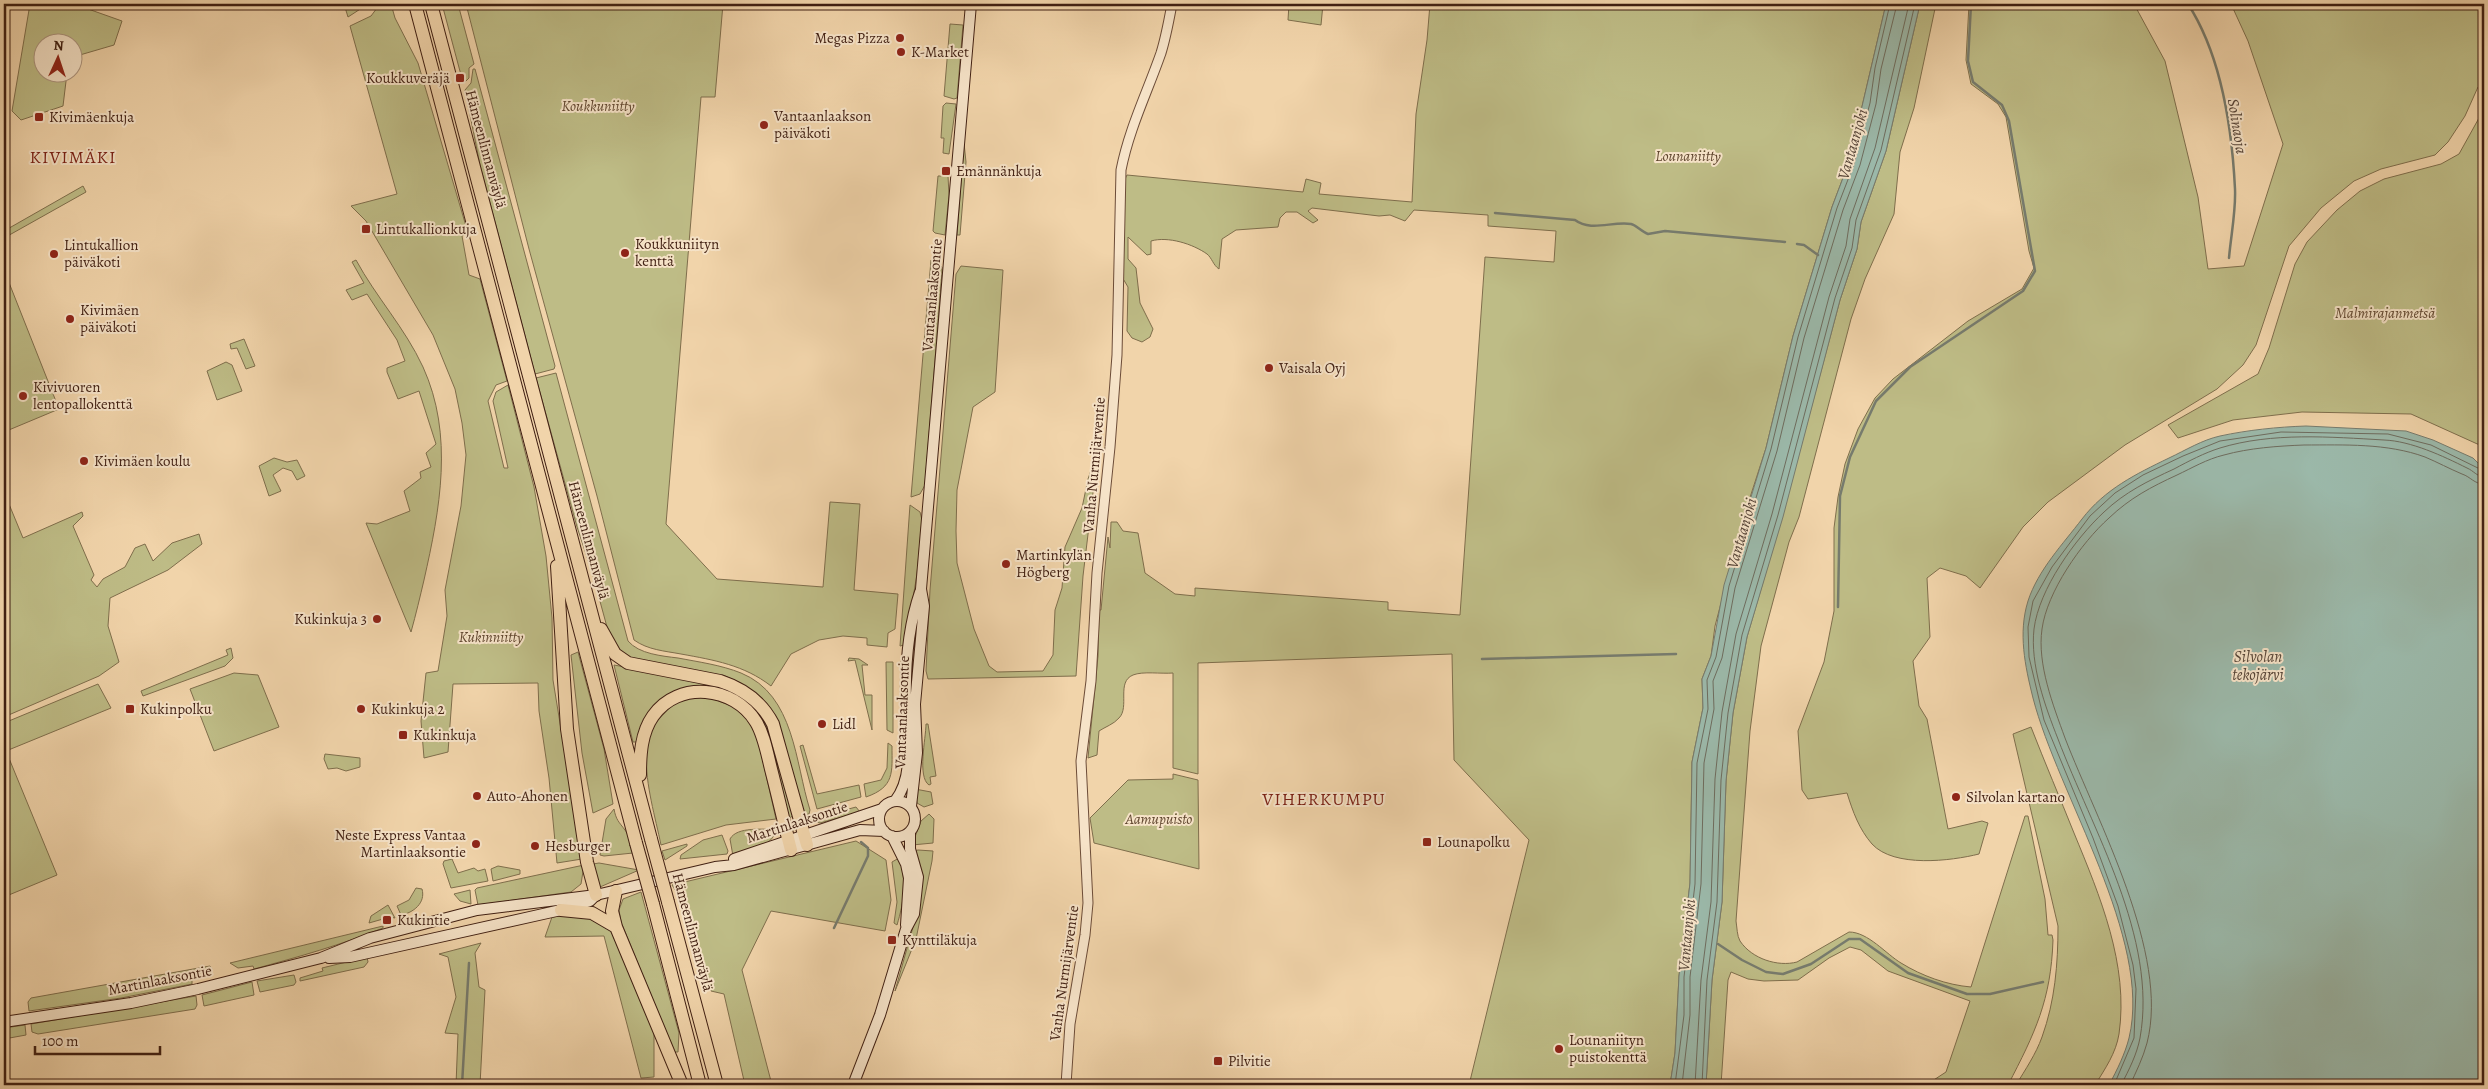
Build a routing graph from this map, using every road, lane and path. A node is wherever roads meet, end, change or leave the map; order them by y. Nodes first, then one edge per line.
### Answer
1 (414, 4) edge
2 (430, 4) edge
3 (971, 4) edge
4 (1172, 4) edge
5 (550, 516) junction
6 (921, 589) junction
7 (588, 598) junction
8 (642, 800) junction
9 (895, 801) junction
10 (911, 806) junction
11 (882, 809) junction
12 (910, 832) junction
13 (888, 834) junction
14 (806, 840) junction
15 (790, 845) junction
16 (616, 891) junction
17 (596, 895) junction
18 (561, 910) junction
19 (616, 928) junction
20 (906, 929) junction
21 (321, 958) junction
22 (4, 1022) edge
23 (682, 1085) edge
24 (700, 1085) edge
25 (717, 1085) edge
26 (853, 1085) edge
27 (1066, 1085) edge

1 - 5 highway, Hämeenlinnanväylä
2 - 7 highway, Hämeenlinnanväylä
3 - 6 main road, Vantaanlaaksontie
4 - 27 street, Vanha Nurmijärventie
5 - 17 highway
5 - 24 highway, Hämeenlinnanväylä, bridge
6 - 9 main road, Vantaanlaaksontie
6 - 10 main road, Vantaanlaaksontie
7 - 8 highway, Hämeenlinnanväylä
7 - 14 highway
8 - 15 highway
8 - 25 highway, Hämeenlinnanväylä, bridge
9 - 10 main road
9 - 11 main road
10 - 12 main road
11 - 13 main road
11 - 14 main road, Martinlaaksontie
12 - 13 main road
12 - 20 main road
13 - 14 main road, Martinlaaksontie
13 - 20 main road
14 - 15 main road, Martinlaaksontie
15 - 16 main road, Martinlaaksontie
16 - 17 main road, Martinlaaksontie
16 - 19 highway
17 - 18 main road, Martinlaaksontie
17 - 21 main road, Martinlaaksontie
18 - 19 highway
18 - 21 main road, Martinlaaksontie
19 - 23 highway
20 - 26 main road
21 - 22 main road, Martinlaaksontie

